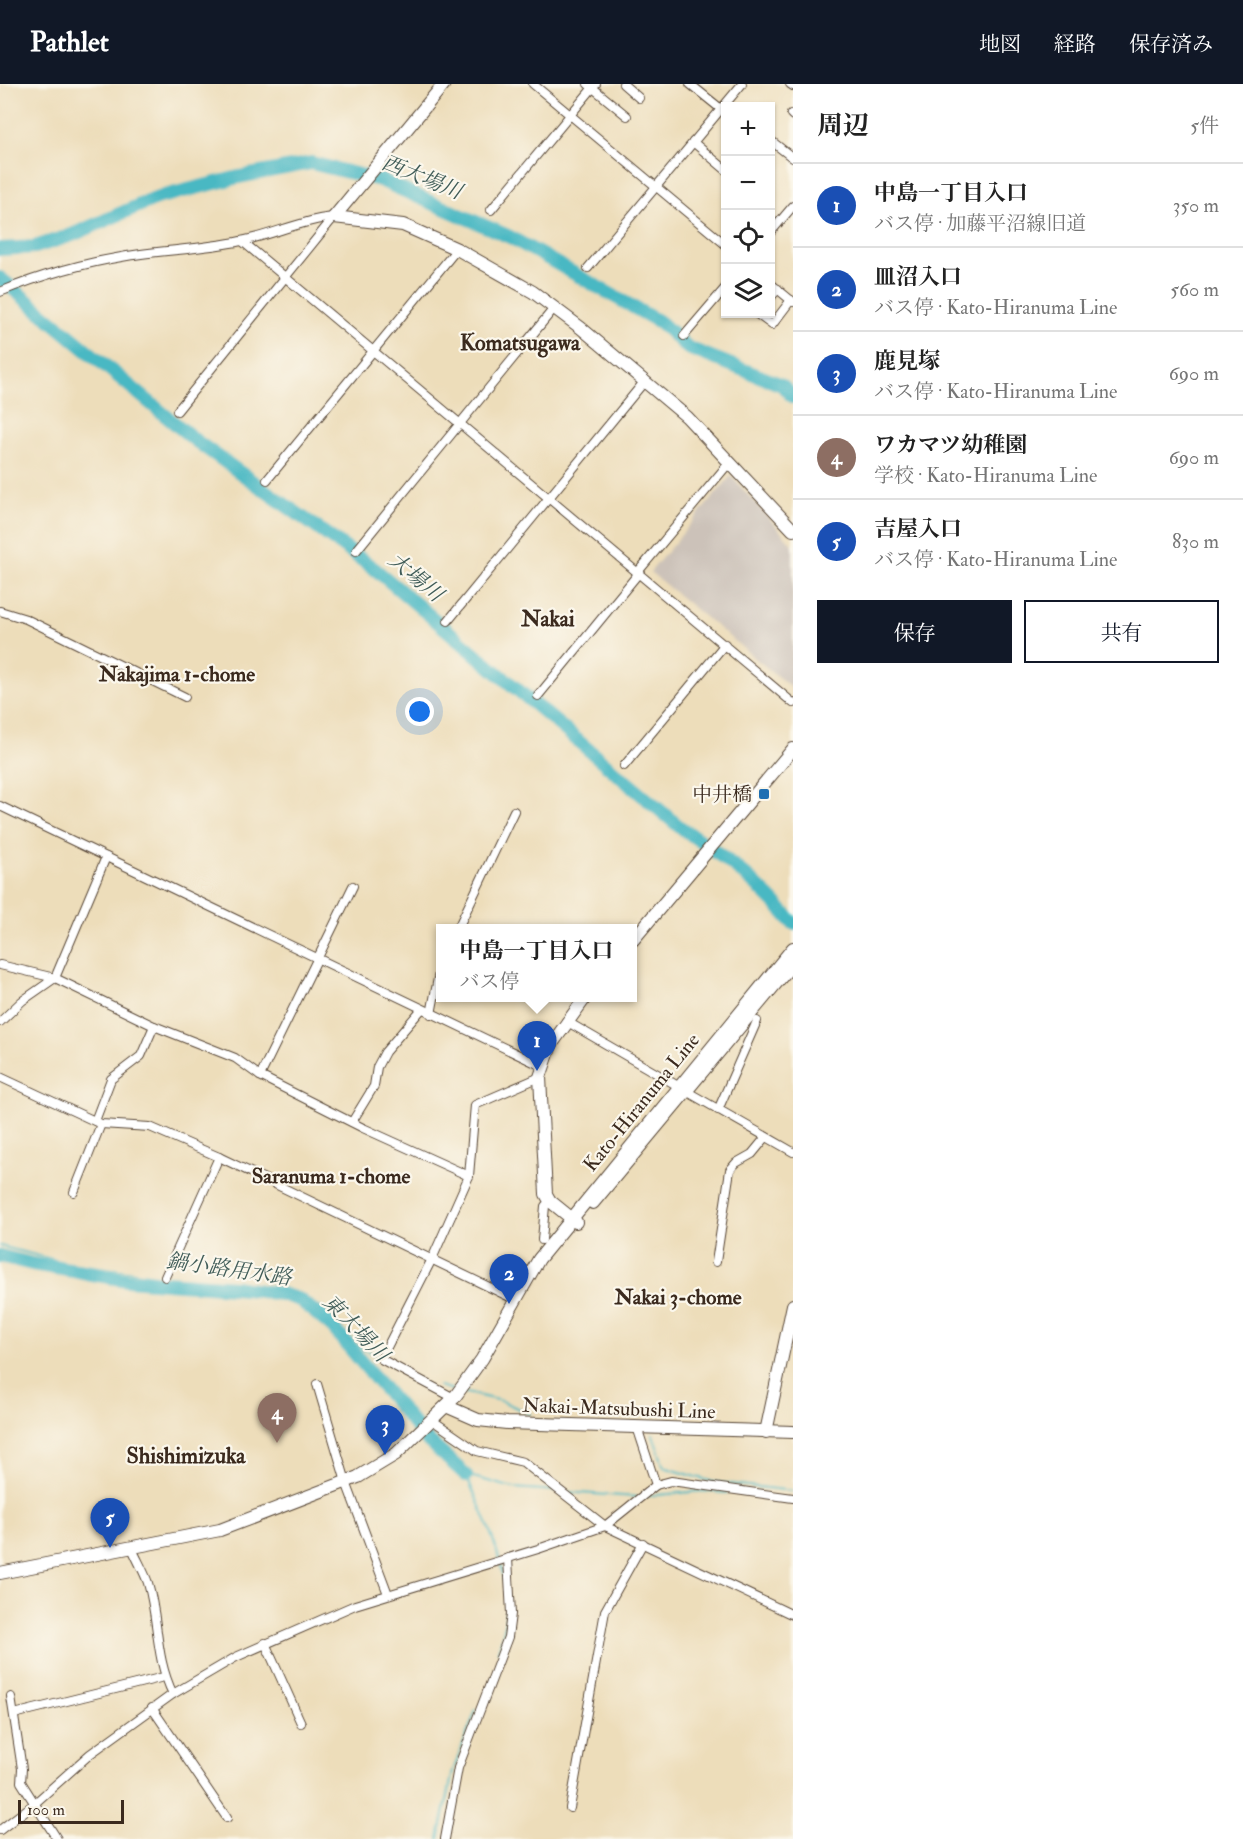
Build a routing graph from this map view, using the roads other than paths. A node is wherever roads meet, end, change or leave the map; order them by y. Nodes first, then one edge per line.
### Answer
1 (444, 84) edge
2 (533, 84) edge
3 (622, 84) edge
4 (690, 84) edge
5 (742, 84) edge
6 (592, 85) edge
7 (639, 98) dead end
8 (727, 102) edge
9 (721, 109) joint
10 (570, 115) junction
11 (627, 116) dead end
12 (693, 142) junction
13 (775, 143) edge
14 (793, 159) edge
15 (721, 166) edge
16 (656, 186) junction
17 (793, 206) edge
18 (491, 210) dead end
19 (334, 217) junction
20 (775, 228) edge
21 (242, 241) junction
22 (721, 241) edge
23 (457, 249) junction
24 (588, 268) dead end
25 (285, 278) junction
26 (775, 287) edge
27 (1, 291) edge
28 (721, 293) edge
29 (792, 301) edge
30 (555, 308) junction
31 (763, 318) edge
32 (684, 336) dead end
33 (373, 351) junction
34 (644, 382) junction
35 (177, 411) dead end
36 (459, 424) junction
37 (729, 463) junction
38 (267, 480) dead end
39 (548, 498) junction
40 (793, 530) edge
41 (356, 551) dead end
42 (638, 574) junction
43 (0, 612) edge
44 (448, 621) dead end
45 (725, 644) junction
46 (538, 696) dead end
47 (185, 697) dead end
48 (793, 703) edge
49 (793, 749) edge
50 (624, 766) dead end
51 (0, 806) edge
52 (514, 811) dead end
53 (106, 857) junction
54 (353, 886) dead end
55 (460, 924) edge
56 (637, 935) edge
57 (793, 948) edge
58 (316, 959) junction
59 (793, 963) edge
60 (0, 965) edge
61 (55, 978) junction
62 (436, 988) edge
63 (582, 1002) edge
64 (421, 1010) junction
65 (431, 1014) junction
66 (757, 1021) dead end
67 (0, 1022) edge
68 (566, 1022) junction
69 (154, 1026) junction
70 (541, 1071) junction
71 (260, 1076) junction
72 (0, 1077) edge
73 (682, 1089) junction
74 (718, 1110) junction
75 (98, 1122) junction
76 (352, 1122) junction
77 (765, 1137) junction
78 (793, 1152) edge
79 (219, 1157) junction
80 (469, 1176) junction
81 (74, 1192) dead end
82 (550, 1201) junction
83 (573, 1221) junction
84 (542, 1240) dead end
85 (432, 1259) junction
86 (716, 1262) dead end
87 (165, 1277) dead end
88 (516, 1300) junction
89 (793, 1305) edge
90 (316, 1384) dead end
91 (450, 1402) junction
92 (432, 1420) junction
93 (637, 1427) junction
94 (766, 1432) junction
95 (793, 1432) edge
96 (346, 1482) junction
97 (656, 1485) junction
98 (793, 1498) edge
99 (605, 1526) junction
100 (643, 1543) junction
101 (132, 1548) junction
102 (508, 1558) junction
103 (0, 1573) edge
104 (388, 1594) junction
105 (793, 1615) edge
106 (265, 1643) junction
107 (164, 1677) junction
108 (173, 1694) junction
109 (11, 1697) dead end
110 (153, 1708) junction
111 (14, 1714) junction
112 (301, 1723) dead end
113 (34, 1804) junction
114 (570, 1808) dead end
115 (227, 1818) dead end
116 (0, 1830) edge
117 (57, 1839) edge
118 (445, 1839) edge

1 - 19 main road
2 - 10 street
3 - 7 street
4 - 9 street
5 - 8 street
6 - 10 street
6 - 11 street
9 - 12 street
10 - 16 street
10 - 18 street
12 - 15 street
12 - 16 street
13 - 14 street
16 - 22 street
16 - 24 street
17 - 20 street
19 - 21 street
19 - 23 main road
19 - 25 street
21 - 25 street
21 - 27 street
23 - 30 main road
23 - 33 street
25 - 33 street
25 - 35 street
26 - 29 street
28 - 32 street
29 - 31 street
30 - 34 main road
30 - 36 street
33 - 36 street
33 - 38 street
34 - 37 main road
34 - 39 street
36 - 39 street
36 - 41 street
37 - 40 main road
37 - 42 street
39 - 42 street
39 - 44 street
42 - 45 street
42 - 46 street
43 - 47 street
45 - 48 street
45 - 50 street
49 - 56 main road
51 - 53 street
52 - 55 street
53 - 58 street
53 - 61 street
54 - 58 street
57 - 73 main road, Kato-Hiranuma Line
58 - 64 street
58 - 71 street
59 - 73 main road, Kato-Hiranuma Line
60 - 61 street
61 - 67 street
61 - 69 street
62 - 65 street
63 - 68 main road
64 - 65 street
64 - 76 street
65 - 70 street
66 - 74 street
68 - 70 main road
68 - 73 street
69 - 71 street
69 - 75 street
70 - 80 street
70 - 82 main road
71 - 76 street
72 - 75 street
73 - 74 street
73 - 83 main road, Kato-Hiranuma Line
74 - 77 street
75 - 79 street
75 - 81 street
76 - 80 street
77 - 78 street
77 - 86 street
79 - 85 street
79 - 87 street
80 - 85 street
82 - 83 main road
82 - 84 street
83 - 88 main road, Kato-Hiranuma Line
85 - 88 street
85 - 91 street
88 - 91 main road, Kato-Hiranuma Line
89 - 94 main road
90 - 96 street
91 - 92 main road, Kato-Hiranuma Line
91 - 93 main road, Nakai-Matsubushi Line
92 - 96 main road, Kato-Hiranuma Line
92 - 99 street
93 - 94 main road, Nakai-Matsubushi Line
93 - 97 street
94 - 95 main road, Nakai-Matsubushi Line
96 - 101 main road, Kato-Hiranuma Line
96 - 104 street
97 - 98 street
97 - 99 street
99 - 100 street
99 - 102 street
100 - 105 street
100 - 114 street
101 - 103 main road, Kato-Hiranuma Line
101 - 107 street
102 - 104 street
102 - 118 street
104 - 106 street
106 - 108 street
106 - 112 street
107 - 108 street
107 - 111 street
108 - 110 street
109 - 111 street
110 - 113 street
110 - 115 street
111 - 113 street
113 - 116 street
113 - 117 street

